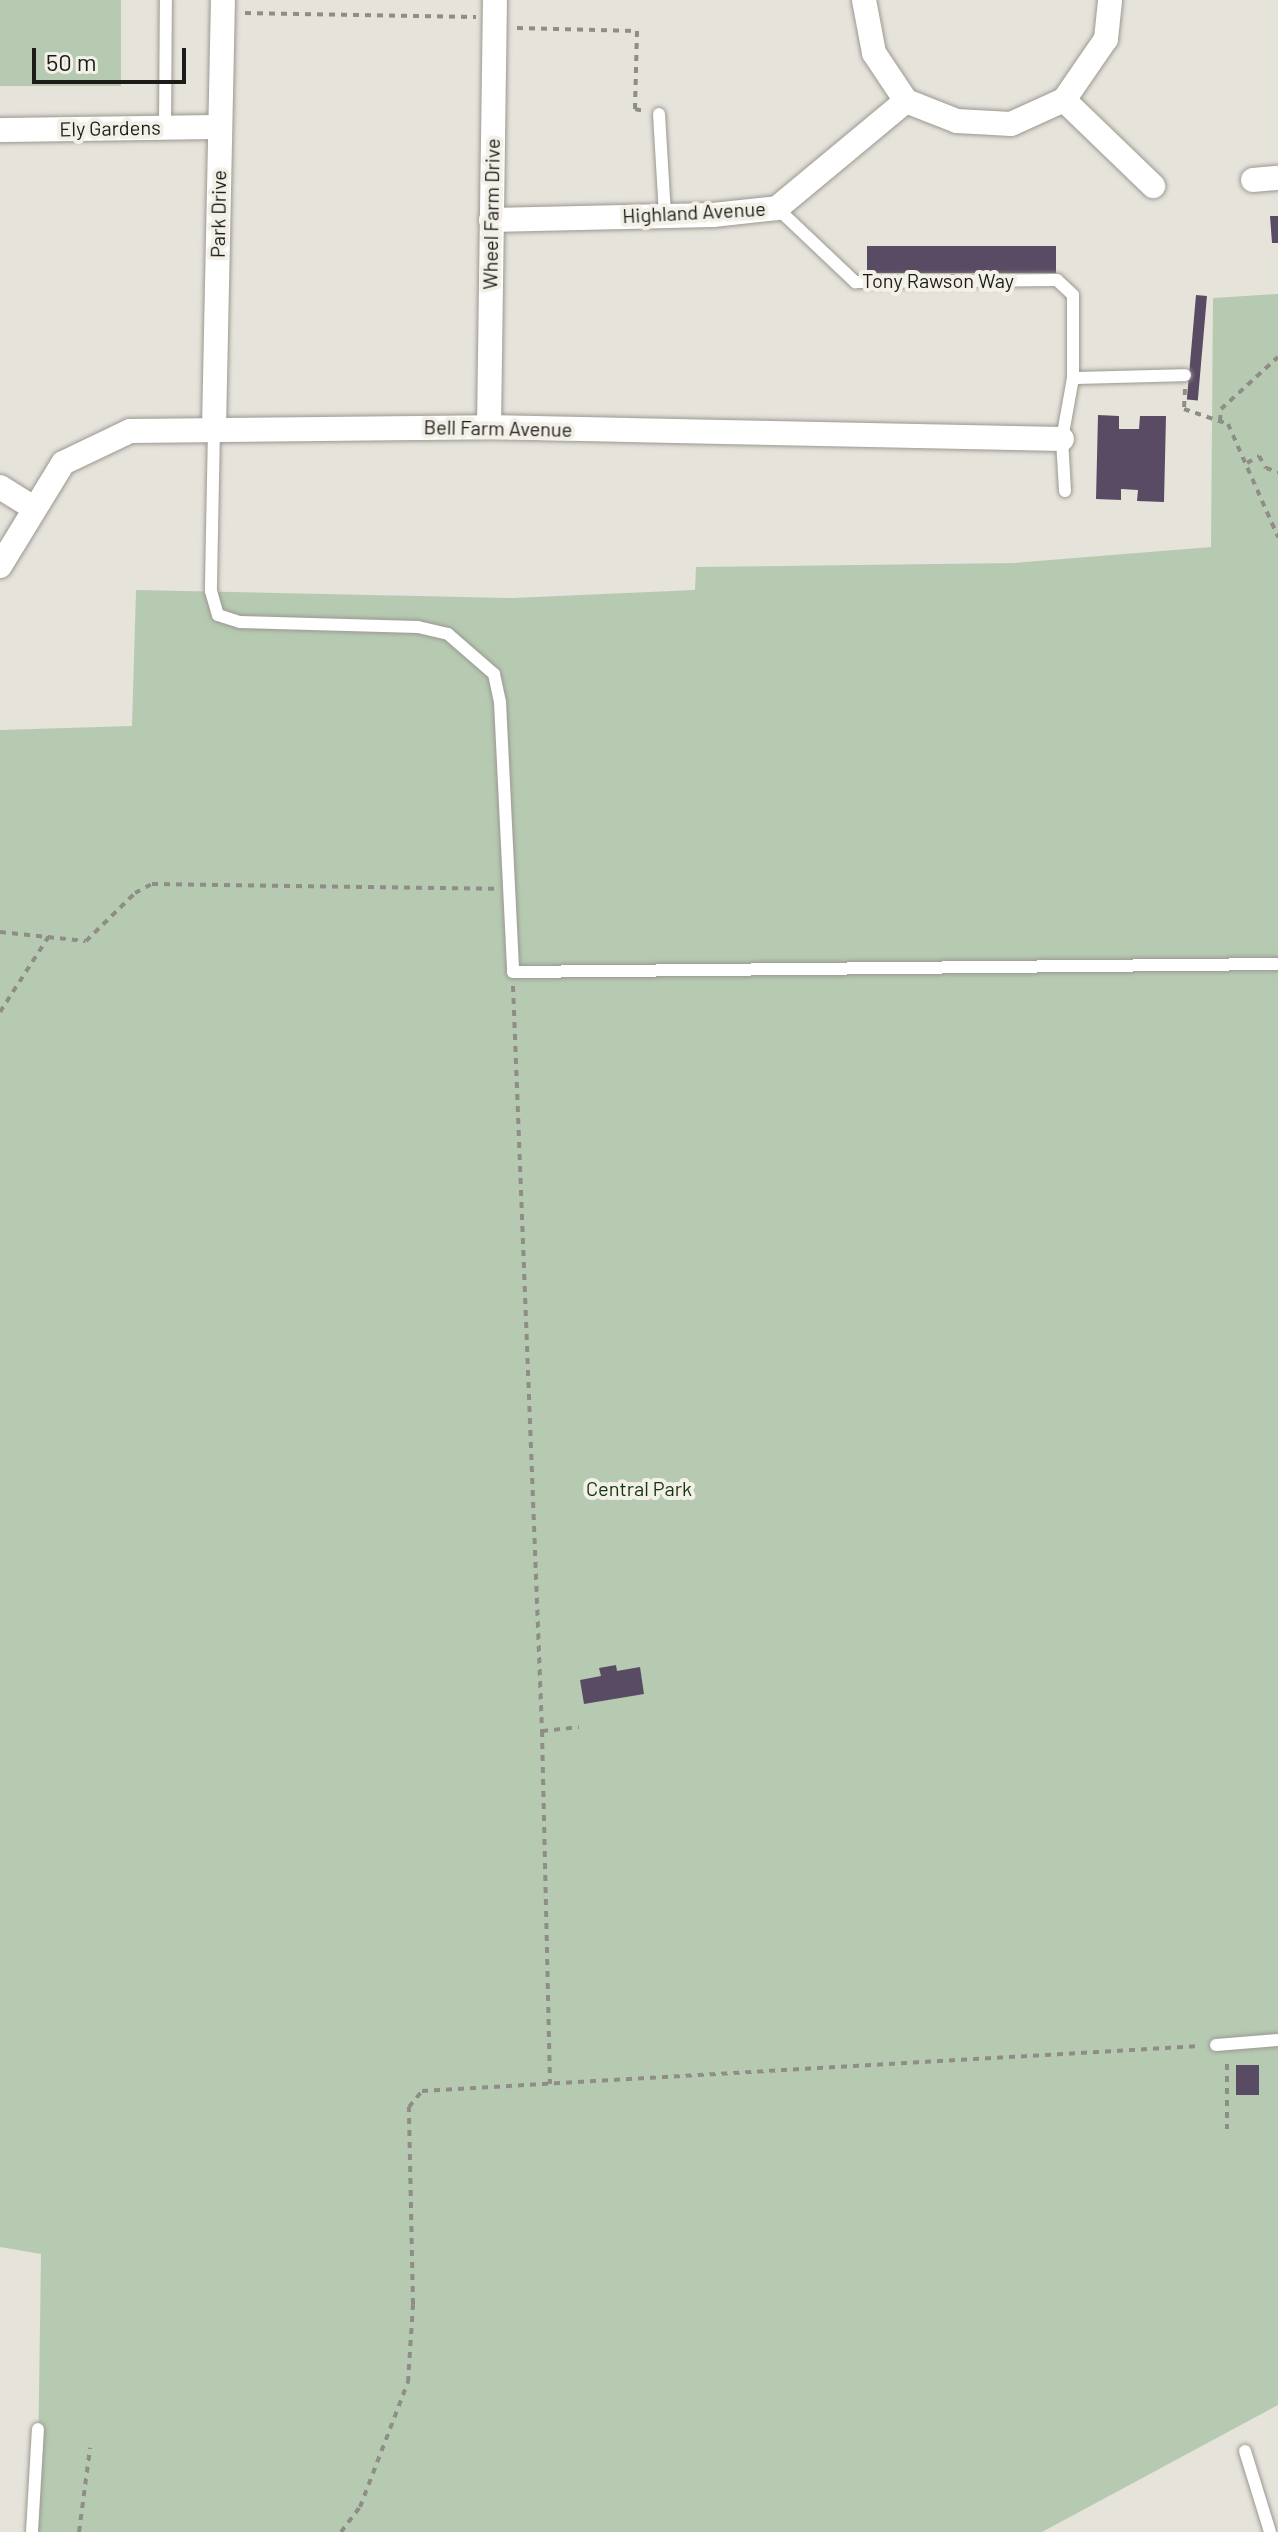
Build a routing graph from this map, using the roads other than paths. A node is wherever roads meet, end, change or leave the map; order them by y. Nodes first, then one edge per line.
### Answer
1 (166, 0) edge
2 (864, 0) edge
3 (1110, 0) edge
4 (222, 6) edge
5 (494, 15) edge
6 (1064, 100) junction
7 (906, 101) junction
8 (659, 114) road end
9 (220, 127) junction
10 (165, 128) junction
11 (0, 130) edge
12 (1278, 178) edge
13 (1253, 180) dead end
14 (1153, 186) dead end
15 (777, 208) junction
16 (665, 215) junction
17 (491, 220) junction
18 (1185, 375) road end
19 (1073, 378) junction
20 (489, 427) junction
21 (214, 428) junction
22 (1062, 439) junction
23 (0, 487) edge
24 (1065, 491) dead end
25 (34, 508) junction
26 (0, 566) edge
27 (1278, 964) edge
28 (1278, 2040) edge
29 (1216, 2045) road end
30 (38, 2429) dead end
31 (1245, 2451) dead end
32 (32, 2532) edge
33 (1270, 2532) edge

1 - 10 lane
2 - 7 street
3 - 6 street
4 - 9 street, Park Drive
5 - 17 street, Wheel Farm Drive
6 - 7 street
6 - 14 street
7 - 15 street, Highland Avenue
8 - 16 lane
9 - 10 street, Ely Gardens
9 - 21 street, Park Drive
10 - 11 street, Ely Gardens
12 - 13 street
15 - 16 street, Highland Avenue
15 - 19 lane, Tony Rawson Way
16 - 17 street, Highland Avenue
17 - 20 street, Wheel Farm Drive
18 - 19 lane
19 - 22 lane
20 - 21 street, Bell Farm Avenue
20 - 22 street, Bell Farm Avenue
21 - 25 street, Bell Farm Avenue
21 - 27 lane
22 - 24 lane
23 - 25 street
25 - 26 street, Bell Farm Avenue
28 - 29 lane
30 - 32 lane
31 - 33 lane

